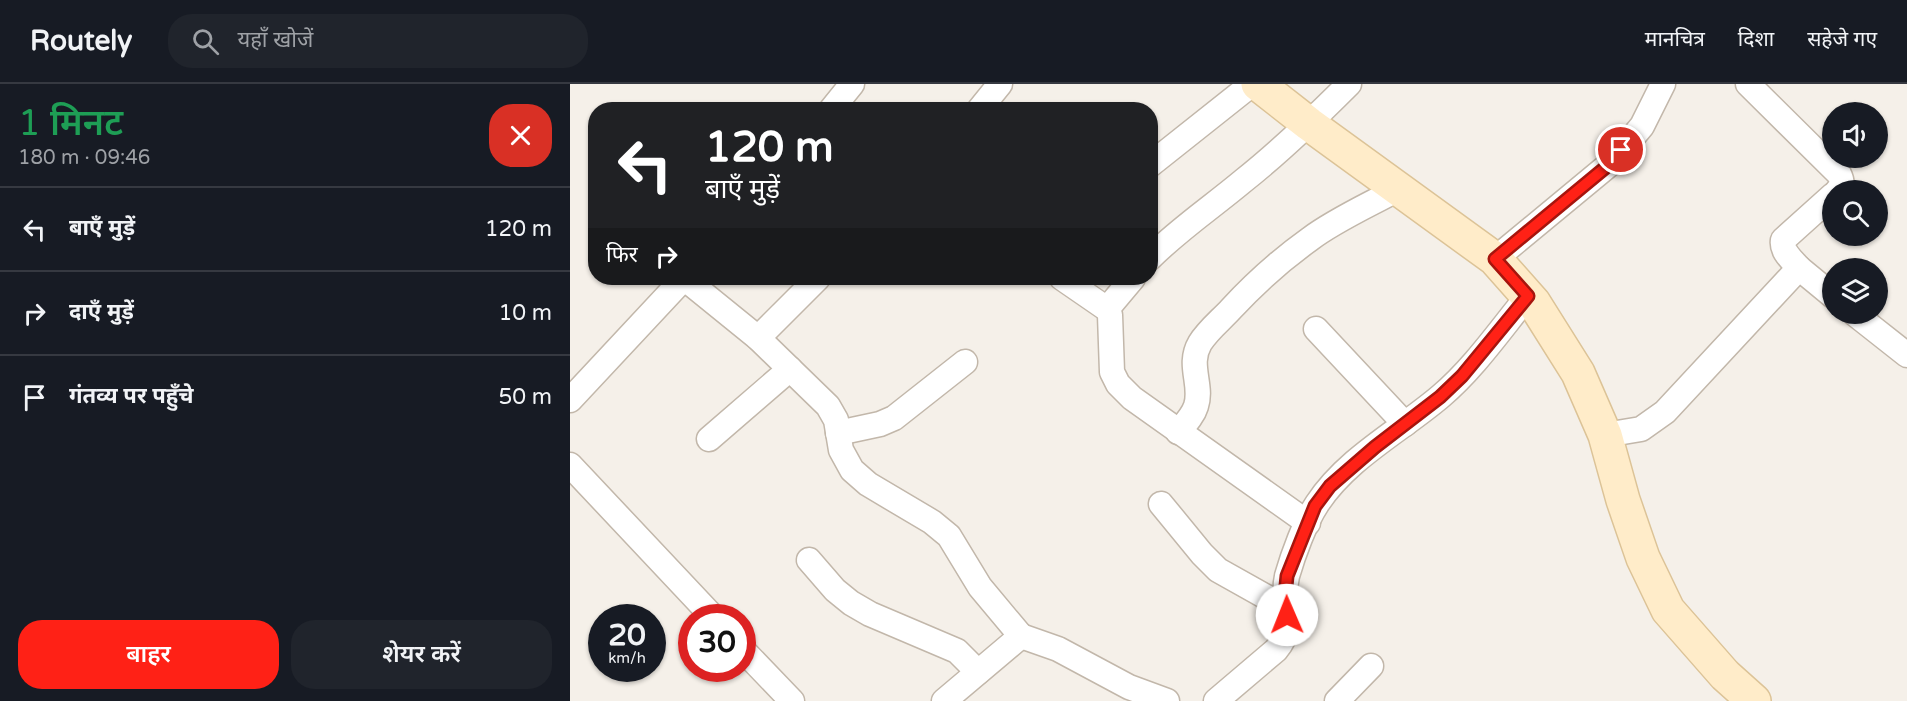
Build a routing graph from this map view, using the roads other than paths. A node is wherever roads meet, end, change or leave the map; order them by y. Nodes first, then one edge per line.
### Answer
1 (852, 84) edge
2 (1000, 84) edge
3 (1252, 84) edge
4 (1258, 84) edge
5 (1349, 84) edge
6 (1663, 84) edge
7 (1748, 84) edge
8 (837, 102) edge
9 (985, 102) edge
10 (1309, 124) junction
11 (1158, 159) edge
12 (1842, 180) edge
13 (1398, 189) junction
14 (1822, 205) edge
15 (1158, 250) edge
16 (1495, 259) junction
17 (1799, 268) junction
18 (677, 285) edge
19 (693, 285) edge
20 (811, 285) edge
21 (1072, 285) edge
22 (1127, 285) edge
23 (1822, 287) edge
24 (1528, 296) junction
25 (1107, 309) junction
26 (1868, 324) edge
27 (1316, 328) dead end
28 (758, 338) junction
29 (1907, 355) edge
30 (965, 362) dead end
31 (790, 369) junction
32 (570, 400) edge
33 (1405, 424) junction
34 (1178, 432) junction
35 (838, 433) junction
36 (1605, 435) junction
37 (709, 439) dead end
38 (570, 465) edge
39 (1161, 504) dead end
40 (1308, 523) junction
41 (809, 560) dead end
42 (701, 604) edge
43 (1286, 608) junction
44 (1021, 636) junction
45 (756, 664) edge
46 (1371, 666) dead end
47 (978, 672) junction
48 (792, 701) edge
49 (944, 701) edge
50 (1167, 701) edge
51 (1216, 701) edge
52 (1337, 701) edge
53 (1754, 701) edge

1 - 8 street
2 - 9 street
3 - 11 street
4 - 10 street
5 - 10 street
6 - 16 street
7 - 12 street
10 - 13 street
10 - 15 street
13 - 16 street
13 - 34 street
14 - 17 street
16 - 24 street
17 - 23 street
17 - 36 street
18 - 32 street
19 - 28 street
20 - 28 street
21 - 25 street
22 - 25 street
24 - 33 street
24 - 36 street
25 - 34 street
26 - 29 street
27 - 33 street
28 - 31 street
30 - 35 street
31 - 35 street
31 - 37 street
33 - 40 street
34 - 40 street
35 - 44 street
36 - 53 street
38 - 42 street
39 - 43 street
40 - 43 street
41 - 47 street
43 - 51 street
44 - 47 street
44 - 50 street
45 - 48 street
46 - 52 street
47 - 49 street

